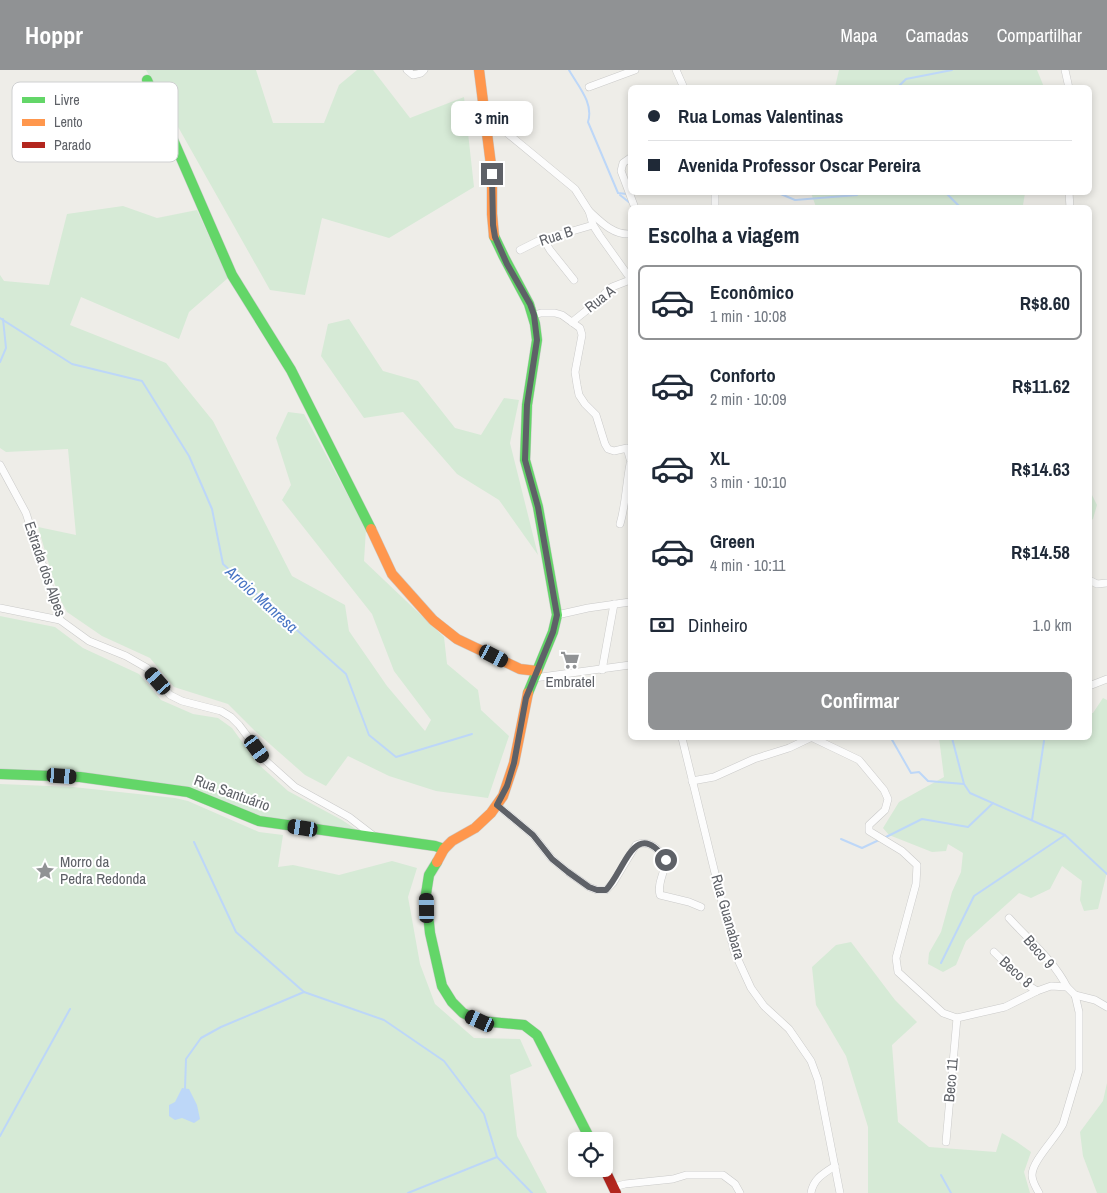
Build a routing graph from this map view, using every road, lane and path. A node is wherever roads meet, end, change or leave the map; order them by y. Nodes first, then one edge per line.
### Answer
1 (407, 70) edge
2 (424, 70) edge
3 (479, 70) edge
4 (635, 70) edge
5 (676, 70) edge
6 (1065, 70) edge
7 (619, 72) edge
8 (683, 85) edge
9 (1068, 85) edge
10 (590, 87) dead end
11 (482, 100) junction
12 (178, 151) edge
13 (628, 159) edge
14 (628, 189) edge
15 (589, 211) junction
16 (593, 225) junction
17 (628, 234) edge
18 (544, 240) junction
19 (520, 250) dead end
20 (628, 276) edge
21 (574, 280) dead end
22 (628, 280) edge
23 (534, 315) junction
24 (572, 322) junction
25 (628, 452) edge
26 (0, 466) edge
27 (628, 474) edge
28 (627, 502) edge
29 (620, 524) dead end
30 (1092, 582) edge
31 (1107, 583) edge
32 (628, 602) edge
33 (614, 604) junction
34 (0, 608) edge
35 (557, 615) junction
36 (60, 620) junction
37 (628, 665) edge
38 (602, 670) junction
39 (535, 674) junction
40 (1107, 678) edge
41 (1092, 685) edge
42 (682, 740) edge
43 (807, 740) edge
44 (816, 740) edge
45 (0, 774) edge
46 (692, 781) junction
47 (497, 805) junction
48 (376, 838) junction
49 (424, 845) junction
50 (444, 849) junction
51 (435, 863) junction
52 (701, 907) dead end
53 (1009, 918) dead end
54 (994, 952) dead end
55 (1066, 987) junction
56 (1037, 991) junction
57 (1075, 995) junction
58 (1107, 1007) edge
59 (957, 1018) junction
60 (586, 1132) edge
61 (946, 1142) dead end
62 (835, 1166) junction
63 (608, 1177) edge
64 (615, 1190) edge
65 (740, 1193) edge
66 (811, 1193) edge
67 (840, 1193) edge
68 (1039, 1193) edge

1 - 2 street
3 - 11 main road
4 - 7 street
5 - 8 street
6 - 9 street
7 - 10 street
11 - 15 street
11 - 23 main road
12 - 39 main road
13 - 14 street
15 - 16 street
15 - 17 street
16 - 18 street, Rua B
16 - 20 street
18 - 19 street, Rua B
18 - 21 street
22 - 24 street, Rua A
23 - 24 street
23 - 35 main road
24 - 25 street
26 - 36 street, Estrada dos Alpes
27 - 28 street
28 - 29 street
30 - 31 street
32 - 33 street
33 - 35 street
33 - 38 street
34 - 36 street
35 - 39 main road
36 - 48 street, Estrada dos Alpes
37 - 38 street
38 - 39 street
39 - 47 main road
40 - 41 street
42 - 46 street, Rua Guanabara
43 - 46 street
44 - 59 street
45 - 48 main road, Rua Santuário
46 - 62 street, Rua Guanabara
47 - 50 main road
47 - 52 street
48 - 49 main road, Rua Santuário
49 - 50 main road, Rua Santuário
49 - 51 main road
50 - 51 main road
51 - 60 main road
53 - 55 street, Beco 9
54 - 56 street, Beco 8
55 - 56 street
55 - 57 street, Beco 9
56 - 59 street
57 - 58 street
57 - 68 street
59 - 61 street, Beco 11
62 - 66 street
62 - 67 street, Rua Guanabara
63 - 64 main road
64 - 65 street

